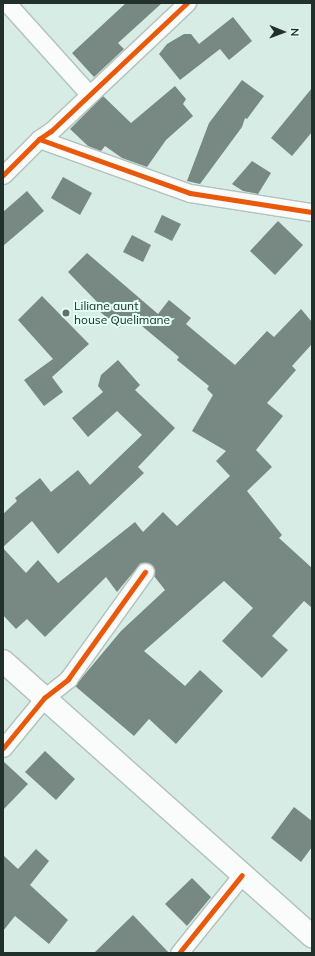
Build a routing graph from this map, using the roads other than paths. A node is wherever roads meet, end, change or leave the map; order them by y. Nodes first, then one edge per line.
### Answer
1 (7, 3) edge
2 (187, 3) edge
3 (89, 94) junction
4 (39, 139) junction
5 (3, 175) edge
6 (312, 212) edge
7 (145, 572) dead end
8 (3, 661) edge
9 (44, 698) junction
10 (3, 748) edge
11 (242, 875) junction
12 (312, 936) edge
13 (179, 953) edge

1 - 3 street
2 - 3 street
3 - 4 street
4 - 5 street
4 - 6 street
7 - 9 street
8 - 9 main road
9 - 10 street
9 - 11 main road
11 - 12 main road
11 - 13 street

